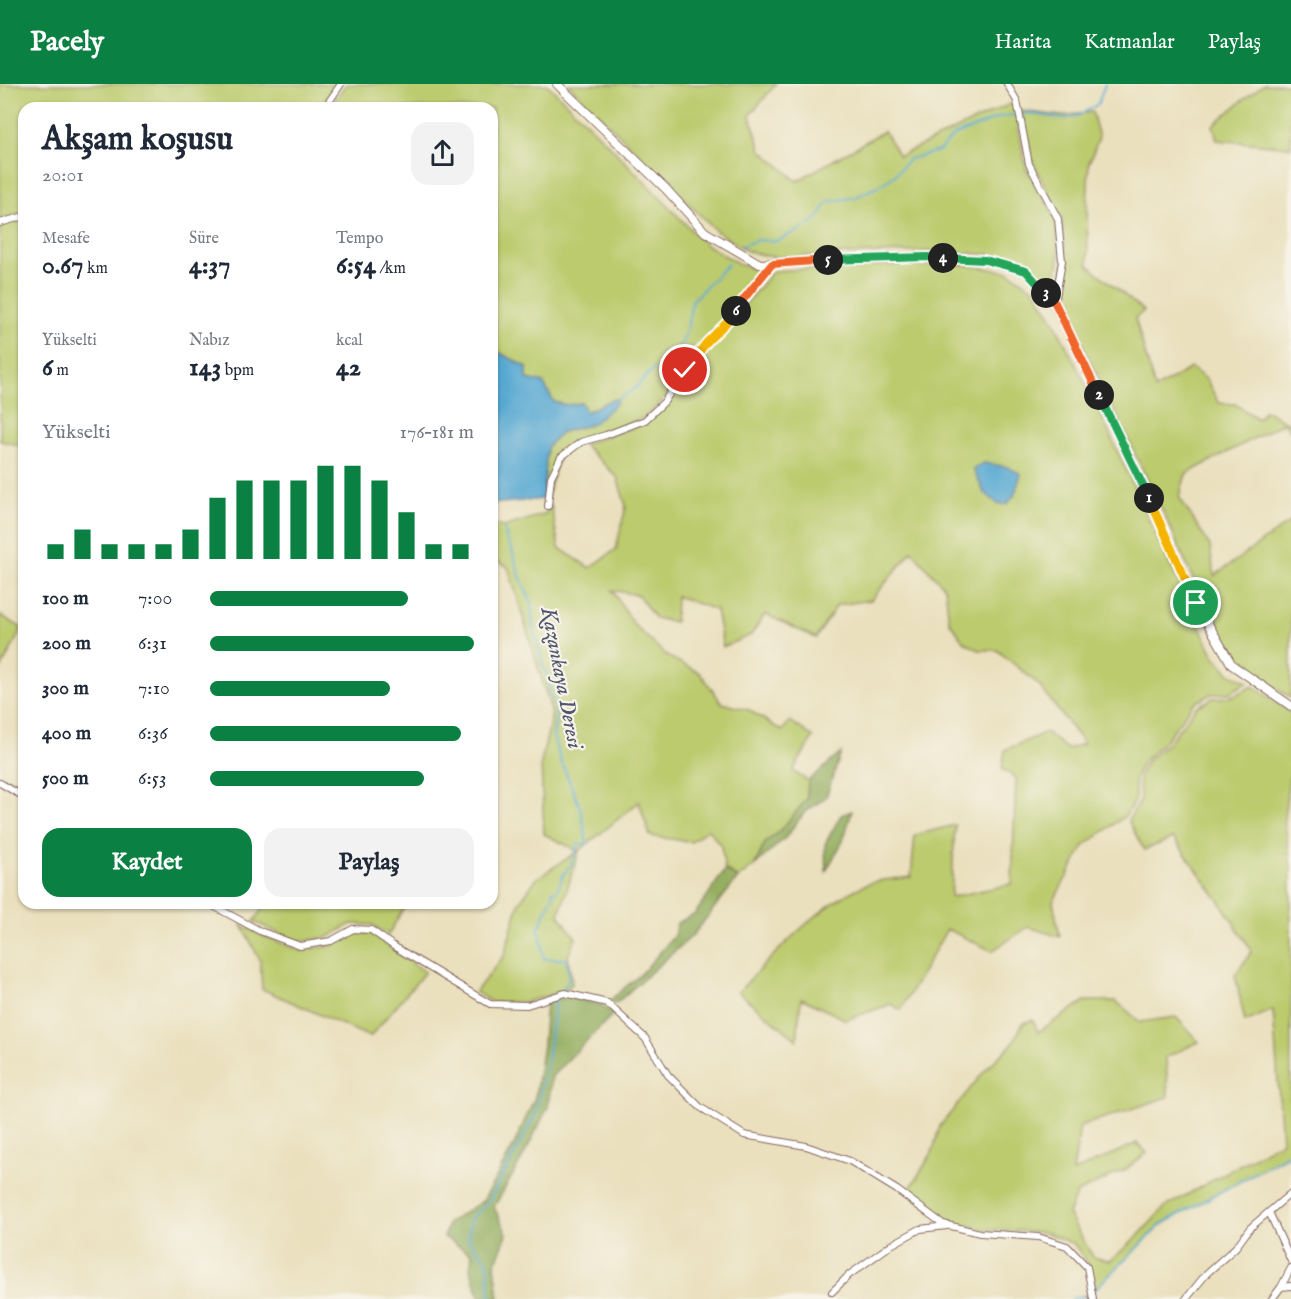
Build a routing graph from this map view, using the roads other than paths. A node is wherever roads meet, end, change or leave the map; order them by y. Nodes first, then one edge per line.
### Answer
1 (341, 84) edge
2 (557, 84) edge
3 (1007, 84) edge
4 (329, 102) edge
5 (18, 218) edge
6 (0, 223) edge
7 (772, 264) junction
8 (1055, 303) junction
9 (548, 506) dead end
10 (1291, 706) edge
11 (0, 783) edge
12 (18, 794) edge
13 (219, 909) edge
14 (1290, 1192) edge
15 (1269, 1212) junction
16 (950, 1226) junction
17 (1291, 1261) edge
18 (1291, 1268) edge
19 (1291, 1286) edge
20 (1281, 1287) junction
21 (832, 1292) dead end
22 (1093, 1299) edge
23 (1186, 1299) edge
24 (1272, 1299) edge

1 - 4 street
2 - 7 street
3 - 8 street
5 - 6 street
7 - 8 street
7 - 9 street
8 - 10 street
11 - 12 street
13 - 16 street
14 - 15 street
15 - 17 street
15 - 23 street
16 - 21 street
16 - 22 street
18 - 20 street
19 - 20 street
20 - 24 street

